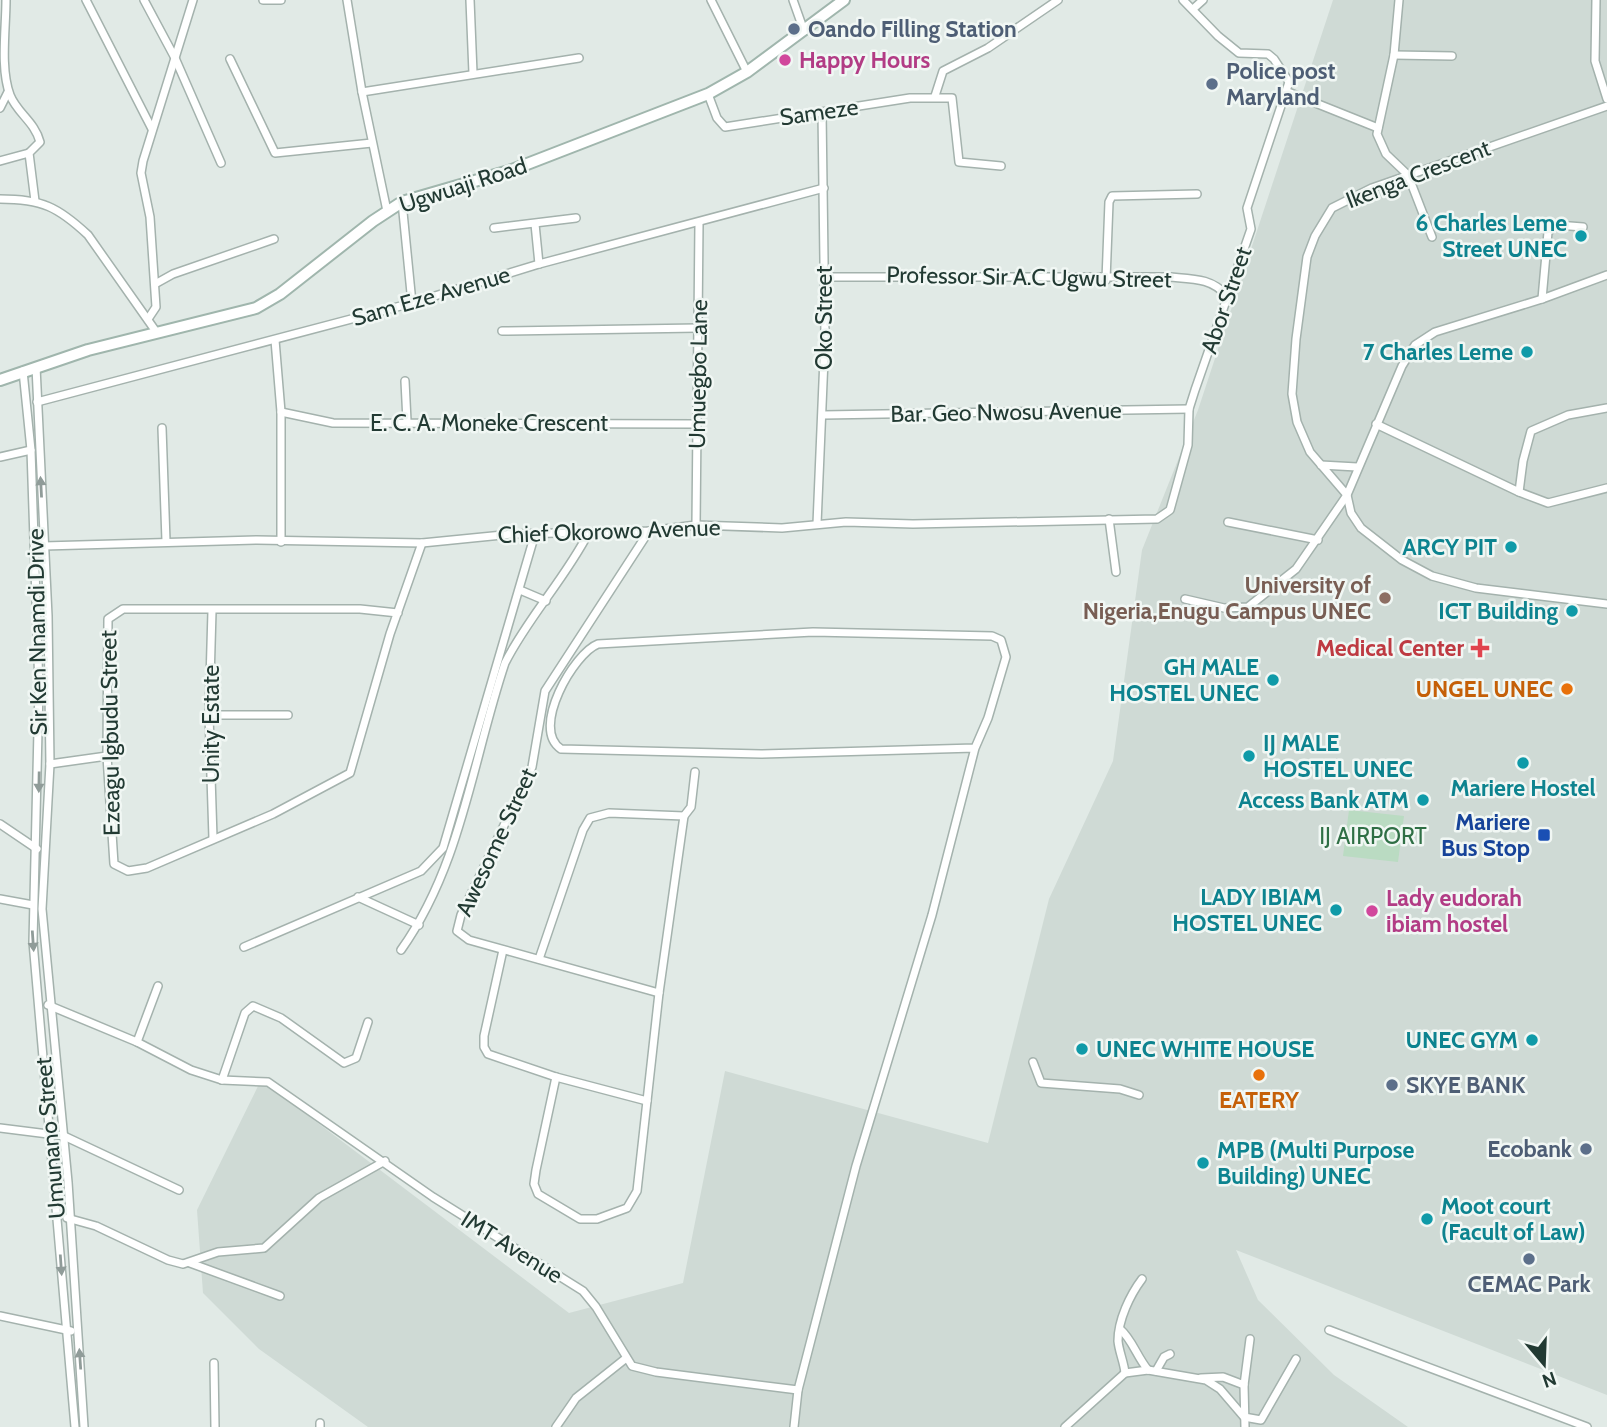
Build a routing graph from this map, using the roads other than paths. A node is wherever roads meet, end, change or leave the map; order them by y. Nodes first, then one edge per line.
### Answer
1 (6, 0) edge
2 (86, 0) edge
3 (144, 0) edge
4 (193, 0) edge
5 (263, 0) edge
6 (281, 0) edge
7 (347, 0) edge
8 (470, 0) edge
9 (711, 0) edge
10 (793, 0) edge
11 (844, 0) edge
12 (1058, 0) edge
13 (1183, 0) edge
14 (1203, 0) edge
15 (1399, 0) edge
16 (1596, 0) edge
17 (1193, 9) junction
18 (804, 31) junction
19 (1394, 55) junction
20 (1452, 56) dead end
21 (175, 58) junction
22 (579, 58) dead end
23 (230, 60) dead end
24 (747, 72) junction
25 (473, 73) junction
26 (8, 92) junction
27 (362, 92) junction
28 (1288, 92) junction
29 (708, 94) junction
30 (935, 96) junction
31 (1607, 99) edge
32 (1607, 106) edge
33 (0, 108) edge
34 (822, 113) junction
35 (152, 128) junction
36 (1378, 128) junction
37 (372, 143) junction
38 (29, 153) junction
39 (0, 161) edge
40 (221, 163) dead end
41 (1001, 166) dead end
42 (1408, 175) junction
43 (824, 188) junction
44 (1197, 194) dead end
45 (0, 199) edge
46 (35, 201) junction
47 (402, 202) junction
48 (387, 211) junction
49 (576, 218) dead end
50 (699, 223) junction
51 (535, 224) junction
52 (1583, 227) dead end
53 (494, 228) dead end
54 (1432, 237) dead end
55 (274, 239) dead end
56 (538, 264) junction
57 (1607, 275) edge
58 (824, 277) junction
59 (1106, 280) junction
60 (155, 284) junction
61 (1227, 296) junction
62 (1542, 299) junction
63 (412, 303) junction
64 (148, 319) junction
65 (698, 328) junction
66 (502, 331) dead end
67 (157, 333) junction
68 (275, 340) junction
69 (36, 367) junction
70 (23, 371) junction
71 (0, 380) edge
72 (405, 381) dead end
73 (37, 402) junction
74 (1607, 408) edge
75 (1189, 409) junction
76 (281, 412) junction
77 (823, 415) junction
78 (407, 421) junction
79 (698, 424) junction
80 (1376, 424) junction
81 (162, 428) dead end
82 (31, 450) junction
83 (0, 457) edge
84 (1321, 465) junction
85 (1357, 467) junction
86 (1607, 488) edge
87 (1519, 492) junction
88 (1347, 495) junction
89 (1170, 510) joint
90 (1109, 519) junction
91 (1228, 522) dead end
92 (817, 524) junction
93 (696, 525) junction
94 (649, 531) junction
95 (589, 532) junction
96 (535, 534) junction
97 (1318, 540) junction
98 (166, 541) junction
99 (281, 542) junction
100 (422, 543) junction
101 (44, 546) junction
102 (1116, 572) dead end
103 (520, 590) junction
104 (1185, 599) dead end
105 (546, 601) junction
106 (1607, 604) edge
107 (212, 611) junction
108 (398, 613) junction
109 (37, 617) junction
110 (48, 617) junction
111 (209, 715) junction
112 (288, 715) dead end
113 (975, 748) junction
114 (107, 756) junction
115 (50, 764) junction
116 (695, 772) dead end
117 (684, 816) junction
118 (0, 824) edge
119 (212, 838) junction
120 (37, 849) junction
121 (47, 849) joint
122 (358, 897) junction
123 (0, 899) edge
124 (33, 905) junction
125 (419, 925) junction
126 (244, 947) dead end
127 (401, 950) dead end
128 (503, 950) junction
129 (539, 959) junction
130 (158, 986) dead end
131 (659, 993) junction
132 (38, 997) junction
133 (50, 1006) junction
134 (368, 1022) dead end
135 (138, 1042) junction
136 (1033, 1062) dead end
137 (556, 1077) junction
138 (222, 1080) junction
139 (1139, 1095) dead end
140 (647, 1101) junction
141 (0, 1128) edge
142 (52, 1135) junction
143 (64, 1136) junction
144 (385, 1161) junction
145 (179, 1190) dead end
146 (69, 1217) junction
147 (58, 1219) junction
148 (190, 1262) junction
149 (1142, 1279) dead end
150 (279, 1296) dead end
151 (0, 1315) edge
152 (1120, 1329) junction
153 (67, 1331) junction
154 (77, 1331) junction
155 (1329, 1331) dead end
156 (1250, 1339) dead end
157 (1170, 1354) dead end
158 (625, 1359) junction
159 (1296, 1359) dead end
160 (214, 1363) dead end
161 (1152, 1371) junction
162 (1125, 1373) junction
163 (1201, 1378) junction
164 (1244, 1385) junction
165 (798, 1390) junction
166 (1244, 1417) junction
167 (1262, 1424) edge
168 (75, 1427) edge
169 (84, 1427) edge
170 (215, 1427) edge
171 (556, 1427) edge
172 (794, 1427) edge
173 (1065, 1427) edge
174 (1245, 1427) edge
175 (1587, 1427) edge

1 - 26 street
2 - 35 street
3 - 21 street
4 - 21 street
5 - 6 street
7 - 27 street
8 - 25 street
9 - 24 street
10 - 18 street
11 - 18 main road, Ugwuaji Road
12 - 30 street
13 - 17 street
14 - 17 street
15 - 19 street
16 - 31 street
17 - 28 street
18 - 24 main road, Ugwuaji Road
19 - 20 street
19 - 36 street
21 - 35 street
21 - 40 street
22 - 25 street
23 - 37 street
24 - 29 main road, Ugwuaji Road
25 - 27 street
26 - 33 street
26 - 38 street
27 - 37 street
28 - 36 street
28 - 61 street, Abor Street
29 - 34 street, Sameze
29 - 47 main road, Ugwuaji Road
30 - 34 street, Sameze
30 - 41 street, Sameze
32 - 42 street, Ikenga Crescent
34 - 43 street, Oko Street
35 - 60 street
36 - 42 street
37 - 48 street
38 - 39 street
38 - 46 street
42 - 54 street
42 - 84 street, Ikenga Crescent
43 - 50 street, Sam Eze Avenue
43 - 58 street, Oko Street
44 - 59 street
45 - 46 street
46 - 64 street
47 - 48 main road, Ugwuaji Road
47 - 63 street
48 - 67 main road, Ugwuaji Road
49 - 51 street
50 - 56 street, Sam Eze Avenue
50 - 65 street, Umuegbo Lane
51 - 53 street
51 - 56 street
52 - 62 street
55 - 60 street
56 - 63 street, Sam Eze Avenue
57 - 62 street
58 - 59 street, Professor Sir A.C Ugwu Street
58 - 77 street, Oko Street
59 - 61 street, Professor Sir A.C Ugwu Street
60 - 64 street
61 - 75 street, Abor Street
62 - 80 street
63 - 68 street, Sam Eze Avenue
64 - 67 street
65 - 66 street
65 - 79 street, Umuegbo Lane
67 - 69 main road, Ugwuaji Road
68 - 73 street, Sam Eze Avenue
68 - 76 street
69 - 70 main road, Ugwuaji Road
69 - 73 street, Sir Ken Nnamdi Drive
70 - 71 main road, Ugwuaji Road
70 - 82 street, Sir Ken Nnamdi Drive
72 - 78 street
101 -> 73 street, Sir Ken Nnamdi Drive
74 - 87 street
75 - 77 street, Bar. Geo Nwosu Avenue
75 - 89 street, Abor Street
76 - 78 street, E. C. A. Moneke Crescent
76 - 99 street
77 - 92 street, Oko Street
78 - 79 street, E. C. A. Moneke Crescent
79 - 93 street, Umuegbo Lane
80 - 85 street
80 - 87 street
81 - 98 street
82 - 83 street
82 - 109 street, Sir Ken Nnamdi Drive
84 - 85 street
84 - 88 street, Ikenga Crescent
85 - 88 street
86 - 87 street
88 - 97 street
88 - 106 street, Ikenga Crescent
89 - 90 street, Chief Okorowo Avenue
90 - 92 street, Chief Okorowo Avenue
90 - 102 street
91 - 97 street
92 - 93 street, Chief Okorowo Avenue
93 - 94 street, Chief Okorowo Avenue
94 - 95 street, Chief Okorowo Avenue
94 - 128 street, Awesome Street
95 - 96 street, Chief Okorowo Avenue
95 - 105 street
96 - 100 street, Chief Okorowo Avenue
96 - 103 street
97 - 104 street
98 - 99 street, Chief Okorowo Avenue
98 - 101 street, Chief Okorowo Avenue
99 - 100 street, Chief Okorowo Avenue
100 - 108 street
101 - 110 street, Sir Ken Nnamdi Drive
103 - 105 street
103 - 122 street
105 - 125 street
107 - 108 street, Ezeagu Igbudu Street
107 - 111 street, Unity Estate
107 - 114 street, Ezeagu Igbudu Street
108 - 119 street
109 - 110 street
109 -> 120 street, Sir Ken Nnamdi Drive
110 - 115 street, Sir Ken Nnamdi Drive
111 - 112 street
111 - 119 street, Unity Estate
113 - 113 street
113 - 165 street
114 - 115 street
114 - 119 street, Ezeagu Igbudu Street
115 - 121 street, Sir Ken Nnamdi Drive
116 - 117 street
117 - 129 street
117 - 131 street
118 - 120 street
120 - 124 street, Umunano Street
121 - 133 street, Umunano Street
122 - 125 street
122 - 126 street
123 - 124 street
124 -> 132 street, Umunano Street
125 - 127 street
128 - 129 street, Awesome Street
128 - 137 street
129 - 131 street, Awesome Street
130 - 135 street
131 - 140 street
132 - 133 street, IMT Avenue
132 - 142 street, Umunano Street
133 - 135 street, IMT Avenue
133 - 143 street, Umunano Street
134 - 138 street
135 - 138 street, IMT Avenue
136 - 139 street
137 - 140 street
137 - 140 street
138 - 144 street, IMT Avenue
141 - 142 street
142 - 143 street
142 - 147 street, Umunano Street
143 - 145 street
143 - 146 street, Umunano Street
144 - 148 street
144 - 158 street, IMT Avenue
146 - 147 street
146 - 148 street
146 - 154 street, Umunano Street
147 -> 153 street, Umunano Street
148 - 150 street
149 - 152 street
151 - 153 street
152 - 161 street
152 - 162 street
153 - 154 street
153 - 168 street, Umunano Street
169 -> 154 street, Umunano Street
155 - 175 street
156 - 164 street
157 - 161 street
158 - 165 street
158 - 171 street
159 - 167 street
160 - 170 street
161 - 162 street
161 - 163 street
162 - 173 street
163 - 164 street
163 - 166 street
164 - 166 street
165 - 172 street
166 - 167 street
166 - 174 street

